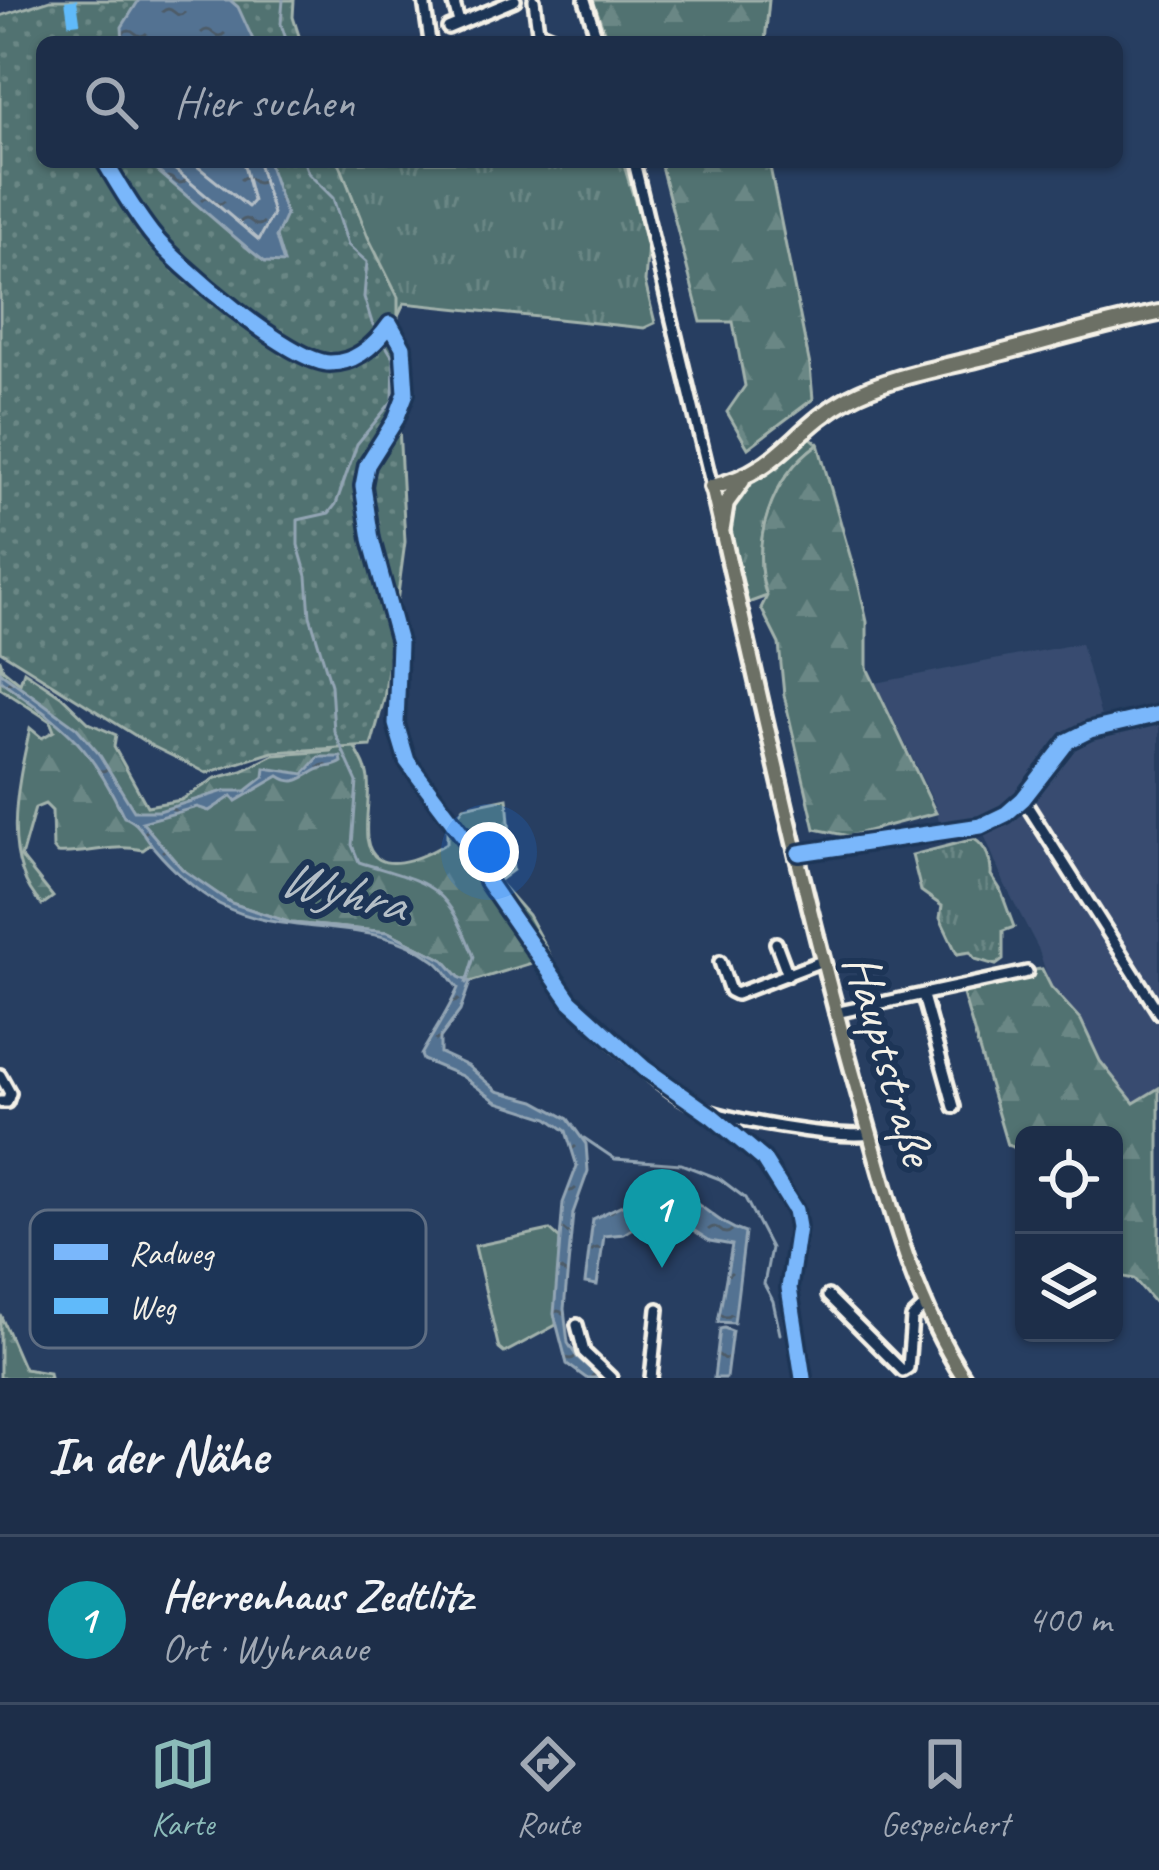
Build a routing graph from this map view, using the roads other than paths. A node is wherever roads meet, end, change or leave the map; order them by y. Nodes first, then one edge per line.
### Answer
1 (424, 0) edge
2 (453, 0) edge
3 (534, 0) edge
4 (584, 0) edge
5 (511, 1) edge
6 (459, 22) junction
7 (448, 28) dead end
8 (429, 36) edge
9 (549, 36) edge
10 (596, 36) edge
11 (635, 168) edge
12 (1159, 314) edge
13 (746, 478) junction
14 (712, 487) junction
15 (722, 528) junction
16 (1159, 714) edge
17 (1023, 799) junction
18 (799, 853) junction
19 (776, 943) dead end
20 (822, 961) junction
21 (719, 962) dead end
22 (1027, 972) dead end
23 (550, 975) dead end
24 (788, 975) junction
25 (923, 996) junction
26 (836, 1013) junction
27 (1159, 1013) edge
28 (0, 1075) edge
29 (0, 1102) edge
30 (953, 1107) dead end
31 (870, 1134) junction
32 (827, 1296) dead end
33 (925, 1307) junction
34 (658, 1309) dead end
35 (577, 1325) dead end
36 (909, 1373) edge
37 (611, 1378) edge
38 (651, 1378) edge
39 (964, 1378) edge

1 - 8 street
2 - 6 street
3 - 9 street
4 - 10 street
5 - 6 street
6 - 7 street
11 - 14 street
12 - 13 highway
13 - 14 highway
13 - 15 highway
14 - 15 main road, Hauptstraße
15 - 18 main road, Hauptstraße
16 - 17 street
17 - 18 street
17 - 27 street
18 - 20 main road, Hauptstraße
19 - 24 street
20 - 24 street
20 - 26 main road, Hauptstraße
21 - 24 street
22 - 25 street
23 - 31 street
25 - 26 street
25 - 30 street
26 - 31 main road, Hauptstraße
28 - 29 street
31 - 33 main road, Hauptstraße
32 - 36 street
33 - 36 street
33 - 39 main road, Hauptstraße
34 - 38 street
35 - 37 street

